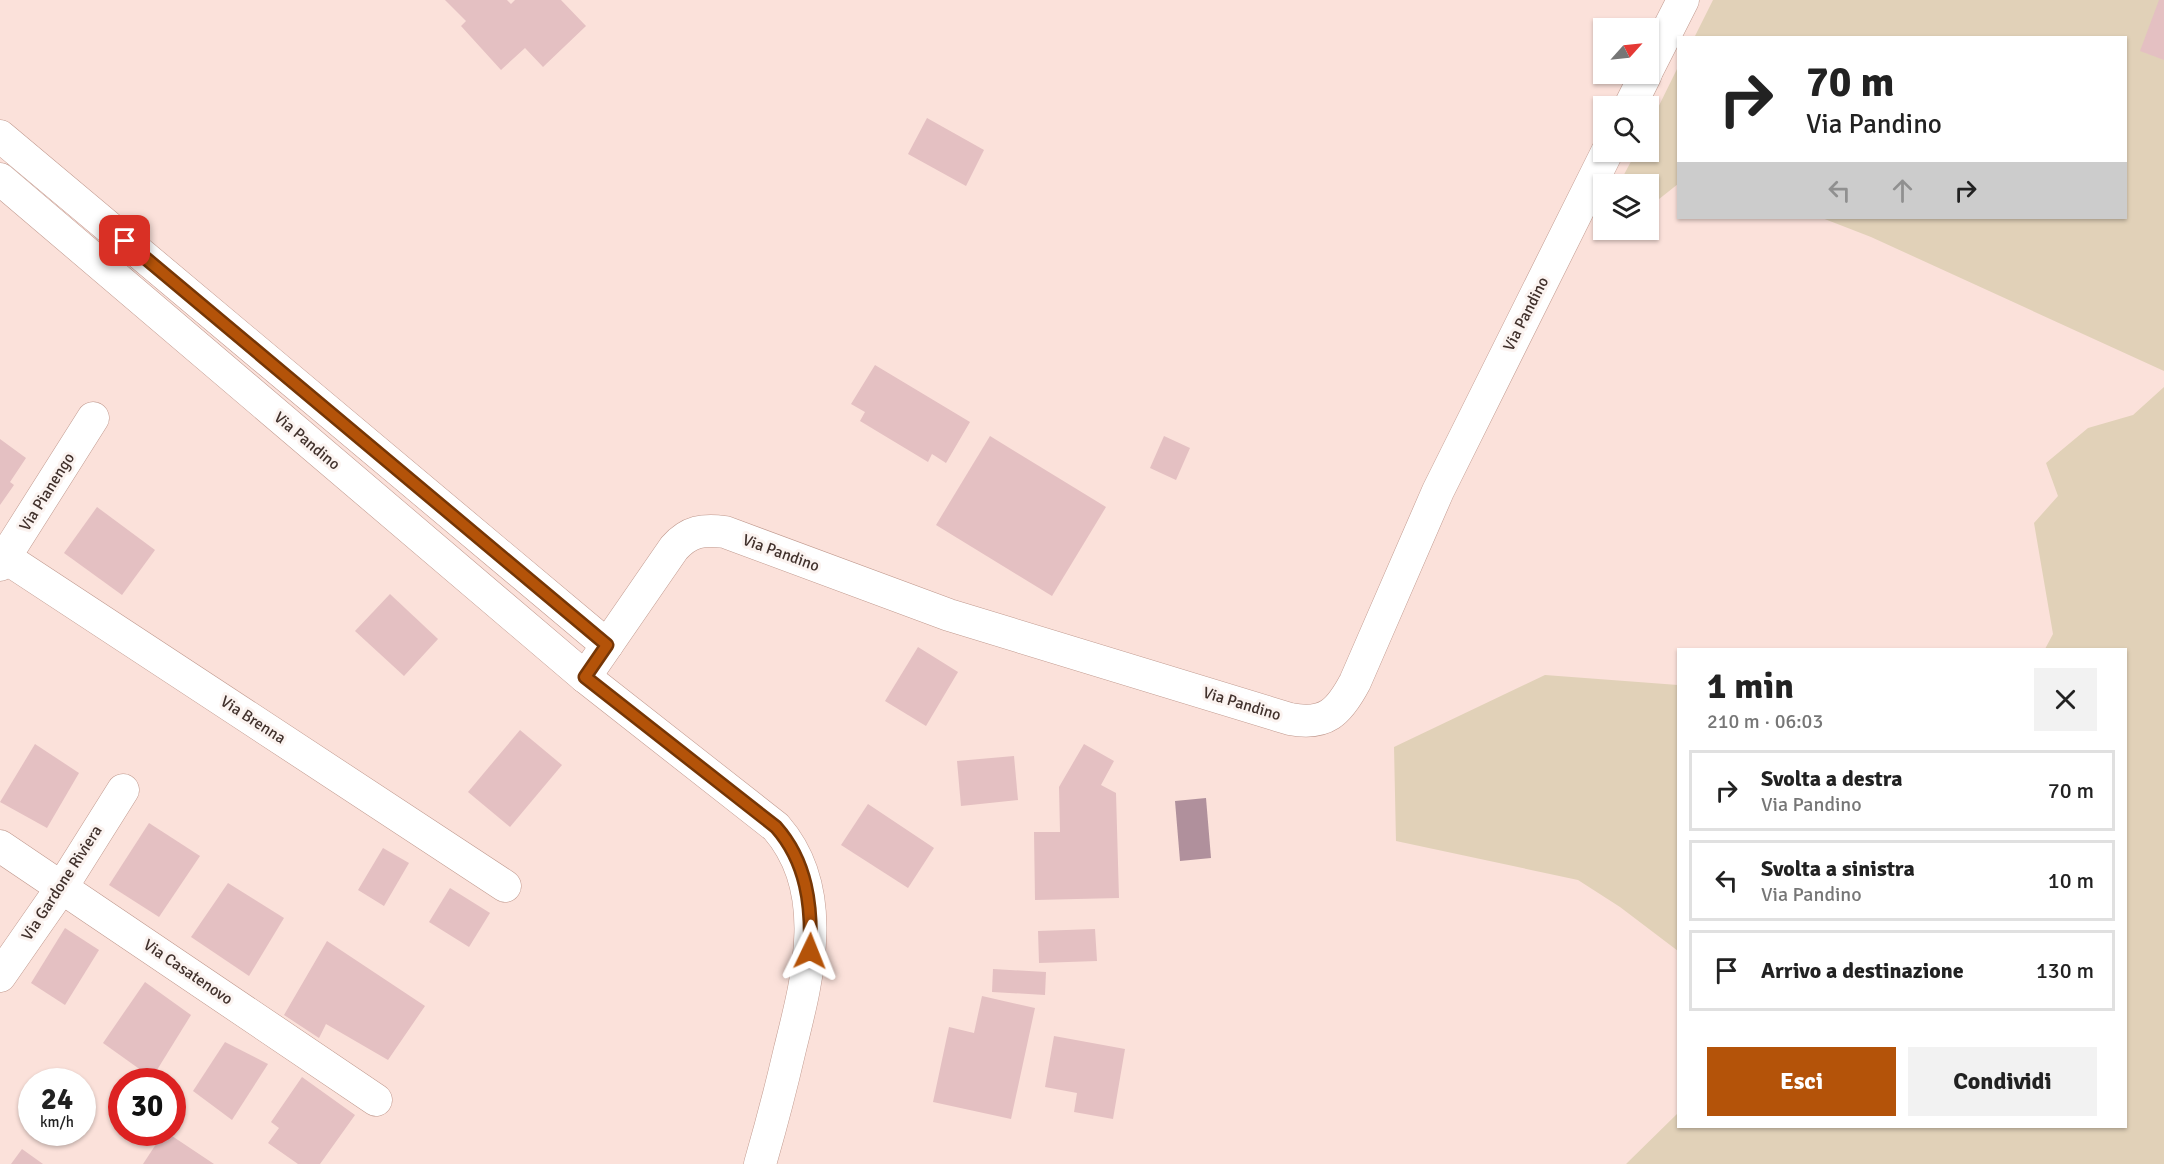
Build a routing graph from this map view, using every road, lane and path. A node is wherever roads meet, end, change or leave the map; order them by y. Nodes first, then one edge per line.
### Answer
1 (1683, 0) edge
2 (1659, 47) edge
3 (0, 136) edge
4 (1602, 162) edge
5 (0, 179) edge
6 (93, 418) dead end
7 (2, 559) edge
8 (607, 645) junction
9 (585, 677) junction
10 (123, 790) dead end
11 (0, 846) edge
12 (62, 886) junction
13 (505, 886) dead end
14 (0, 976) edge
15 (376, 1100) dead end
16 (760, 1164) edge

1 - 2 street
3 - 8 street
4 - 8 street, Via Pandino
5 - 9 street, Via Pandino
6 - 7 street, Via Pianengo
7 - 13 street, Via Brenna
8 - 9 street, Via Pandino
9 - 16 street
10 - 12 street, Via Gardone Riviera
11 - 12 street, Via Casatenovo
12 - 14 street, Via Gardone Riviera
12 - 15 street, Via Casatenovo

